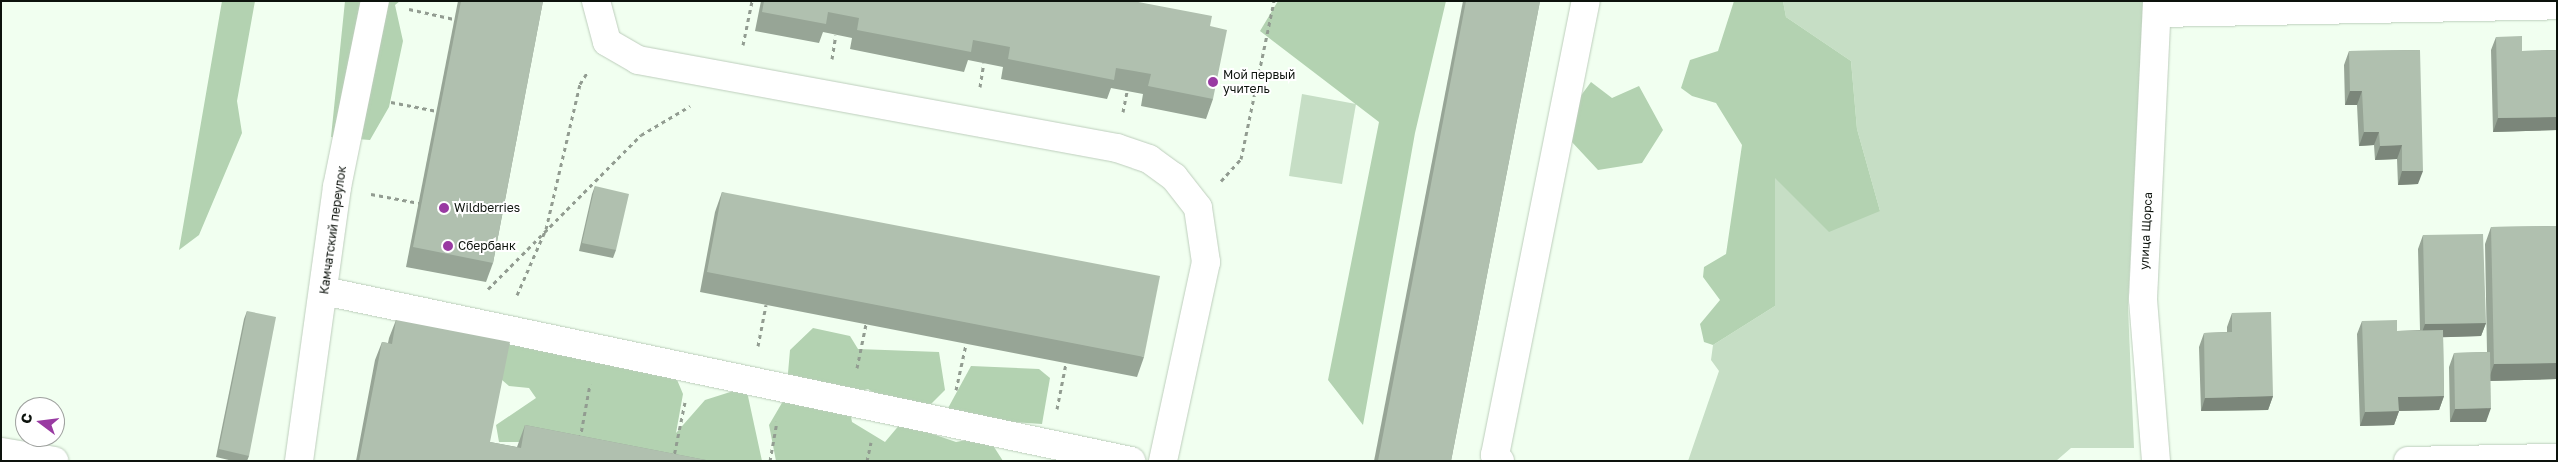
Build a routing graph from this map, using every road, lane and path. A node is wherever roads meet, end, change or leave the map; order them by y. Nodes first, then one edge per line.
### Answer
1 (596, 1) edge
2 (752, 1) edge
3 (1274, 1) edge
4 (1586, 1) edge
5 (375, 2) edge
6 (2557, 5) edge
7 (2157, 7) edge
8 (454, 18) dead end
9 (606, 42) junction
10 (736, 78) junction
11 (356, 96) junction
12 (437, 111) edge
13 (337, 187) junction
14 (419, 203) dead end
15 (1198, 208) junction
16 (546, 229) junction
17 (324, 291) junction
18 (484, 294) dead end
19 (766, 305) edge
20 (866, 324) edge
21 (502, 330) junction
22 (966, 344) edge
23 (597, 350) junction
24 (1066, 363) edge
25 (691, 369) junction
26 (752, 382) junction
27 (851, 402) junction
28 (949, 423) junction
29 (1050, 444) junction
30 (579, 445) edge
31 (1, 452) edge
32 (2557, 458) edge
33 (53, 461) edge
34 (299, 461) edge
35 (673, 461) edge
36 (1131, 461) edge
37 (1163, 461) edge
38 (1500, 461) edge
39 (2156, 461) edge
40 (2408, 461) edge

1 - 9 street
2 - 10 path
3 - 15 path
4 - 38 street
5 - 8 path
5 - 11 street, Камчатский переулок
6 - 7 street
7 - 39 street, улица Щорса
9 - 10 street
9 - 16 path
10 - 15 street
10 - 16 path
11 - 12 path
11 - 13 street, Камчатский переулок
13 - 14 path
13 - 17 street, Камчатский переулок
15 - 37 street
16 - 18 path
16 - 21 path
17 - 21 street
17 - 34 street, Камчатский переулок
19 - 26 path
20 - 27 path
21 - 23 street
22 - 28 path
23 - 25 street
23 - 30 path
24 - 29 path
25 - 26 street
25 - 35 path
26 - 27 street
27 - 28 street
28 - 29 street
29 - 36 street
31 - 33 street
32 - 40 street

